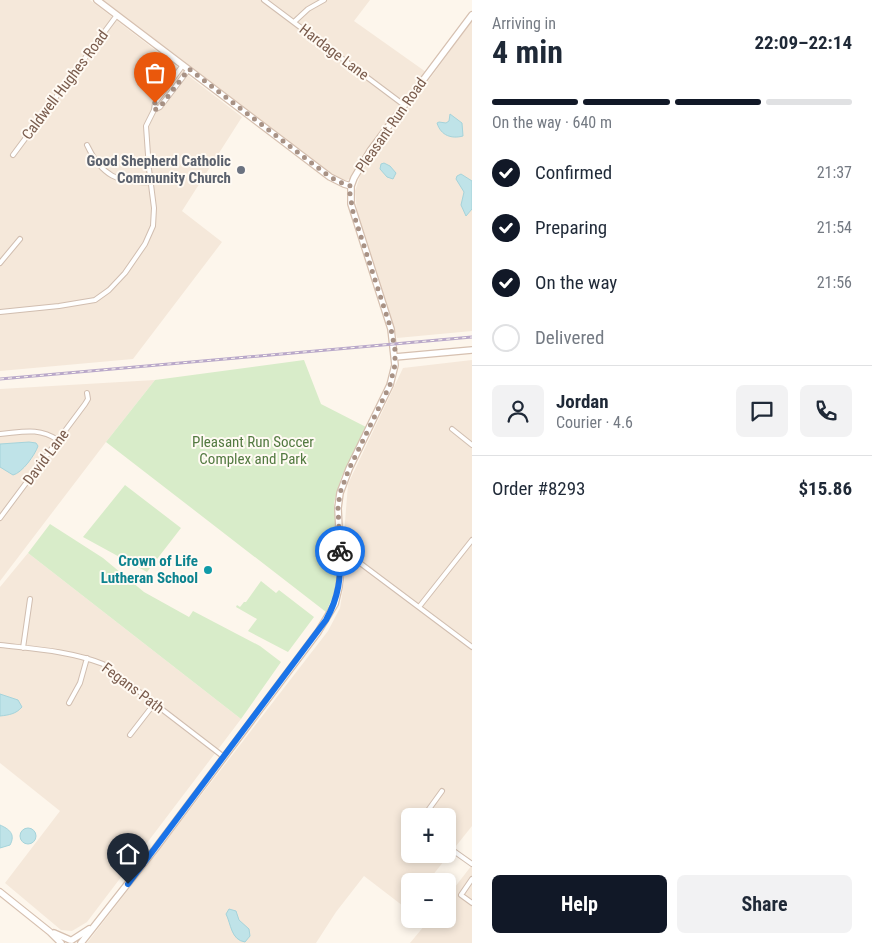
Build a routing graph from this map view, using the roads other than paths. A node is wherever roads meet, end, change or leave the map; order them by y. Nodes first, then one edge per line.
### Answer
1 (97, 0) edge
2 (264, 0) edge
3 (324, 0) edge
4 (117, 15) junction
5 (472, 15) edge
6 (294, 22) junction
7 (184, 65) junction
8 (189, 69) junction
9 (404, 104) junction
10 (154, 110) junction
11 (86, 145) dead end
12 (13, 155) dead end
13 (150, 182) junction
14 (351, 186) junction
15 (20, 239) dead end
16 (0, 263) edge
17 (0, 312) edge
18 (472, 350) edge
19 (395, 357) junction
20 (87, 393) dead end
21 (452, 429) dead end
22 (0, 434) edge
23 (58, 440) junction
24 (472, 444) edge
25 (0, 518) edge
26 (472, 540) edge
27 (340, 548) junction
28 (30, 599) dead end
29 (419, 607) junction
30 (0, 645) edge
31 (472, 647) edge
32 (23, 648) junction
33 (87, 658) junction
34 (69, 702) dead end
35 (154, 704) junction
36 (130, 735) dead end
37 (224, 757) junction
38 (442, 791) dead end
39 (430, 808) edge
40 (456, 852) edge
41 (472, 864) edge
42 (472, 879) edge
43 (0, 892) edge
44 (472, 903) edge
45 (71, 941) edge

1 - 4 main road
2 - 6 street, Hardage Lane
3 - 6 street
4 - 7 main road
4 - 12 street, Caldwell Hughes Road
5 - 9 main road, Pleasant Run Road
6 - 9 street, Hardage Lane
7 - 8 main road
7 - 10 street
8 - 10 street
8 - 14 main road
9 - 14 main road, Pleasant Run Road
10 - 13 street
11 - 13 street
13 - 17 street
14 - 19 main road, Pleasant Run Road
15 - 16 street
18 - 19 main road
19 - 27 main road, Pleasant Run Road
20 - 23 street, David Lane
21 - 24 street
22 - 23 street
23 - 25 street, David Lane
26 - 29 street
27 - 29 street
27 - 37 main road, Pleasant Run Road
28 - 32 street
29 - 31 street
30 - 32 street, Fegans Path
32 - 33 street, Fegans Path
33 - 34 street
33 - 35 street, Fegans Path
35 - 36 street
35 - 37 street, Fegans Path
37 - 45 main road, Pleasant Run Road
38 - 39 street
40 - 41 street
42 - 44 street
43 - 45 main road

